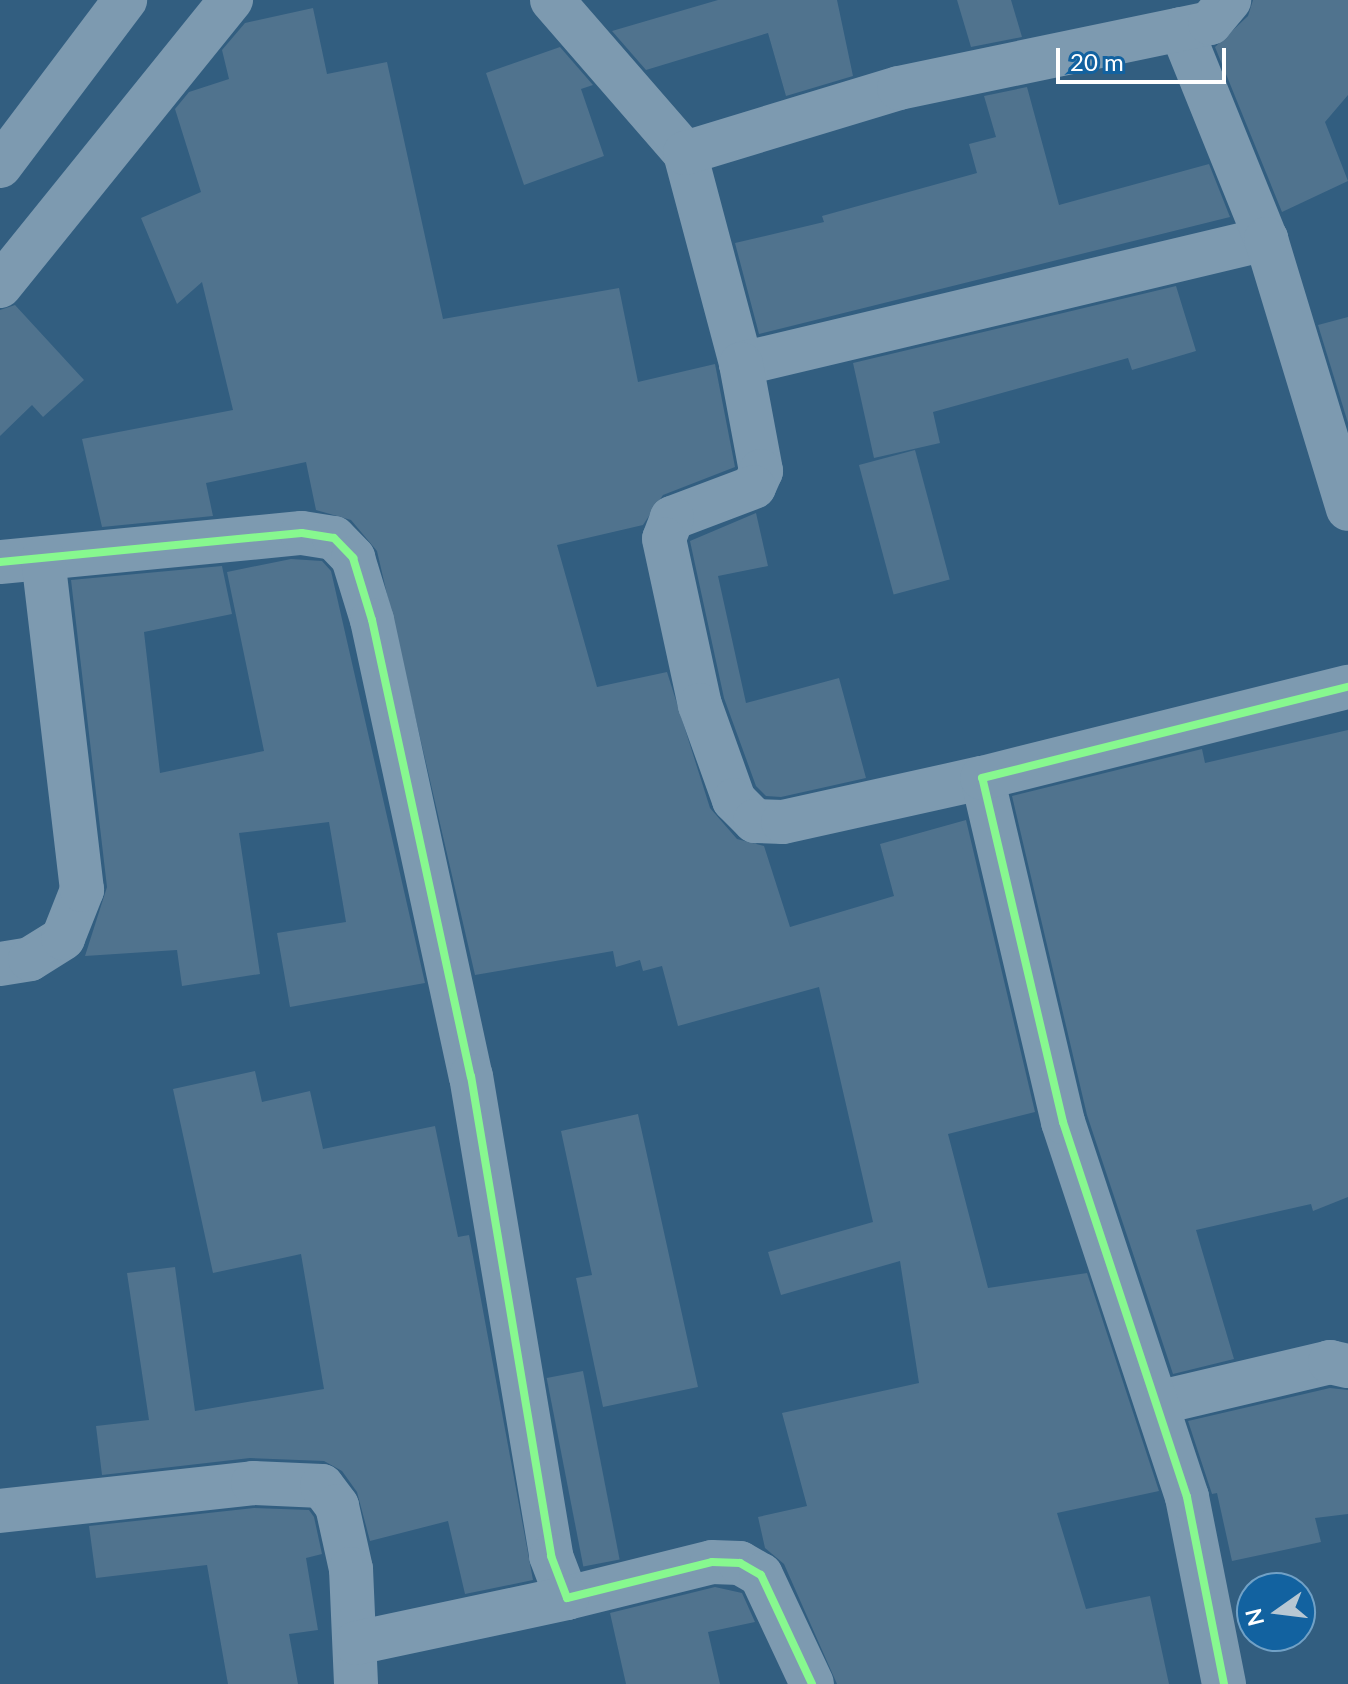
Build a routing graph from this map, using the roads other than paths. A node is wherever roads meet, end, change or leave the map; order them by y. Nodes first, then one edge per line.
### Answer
1 (125, 0) edge
2 (231, 0) edge
3 (552, 0) edge
4 (1229, 0) edge
5 (1181, 29) junction
6 (685, 153) junction
7 (0, 166) edge
8 (1266, 239) junction
9 (0, 286) edge
10 (741, 364) junction
11 (1348, 509) edge
12 (43, 558) junction
13 (0, 562) edge
14 (1348, 687) edge
15 (982, 778) junction
16 (0, 964) edge
17 (1348, 1366) edge
18 (1157, 1403) junction
19 (0, 1511) edge
20 (567, 1598) junction
21 (356, 1664) edge
22 (812, 1684) edge
23 (1224, 1684) edge

1 - 7 street
2 - 9 street
3 - 6 street
4 - 5 street
5 - 6 street
5 - 8 street
6 - 10 street
8 - 10 street
8 - 11 street
10 - 15 street
12 - 13 street
12 - 16 street
12 - 20 street
14 - 15 street
15 - 18 street
17 - 18 street
18 - 23 street
19 - 21 street
20 - 21 street
20 - 22 street

